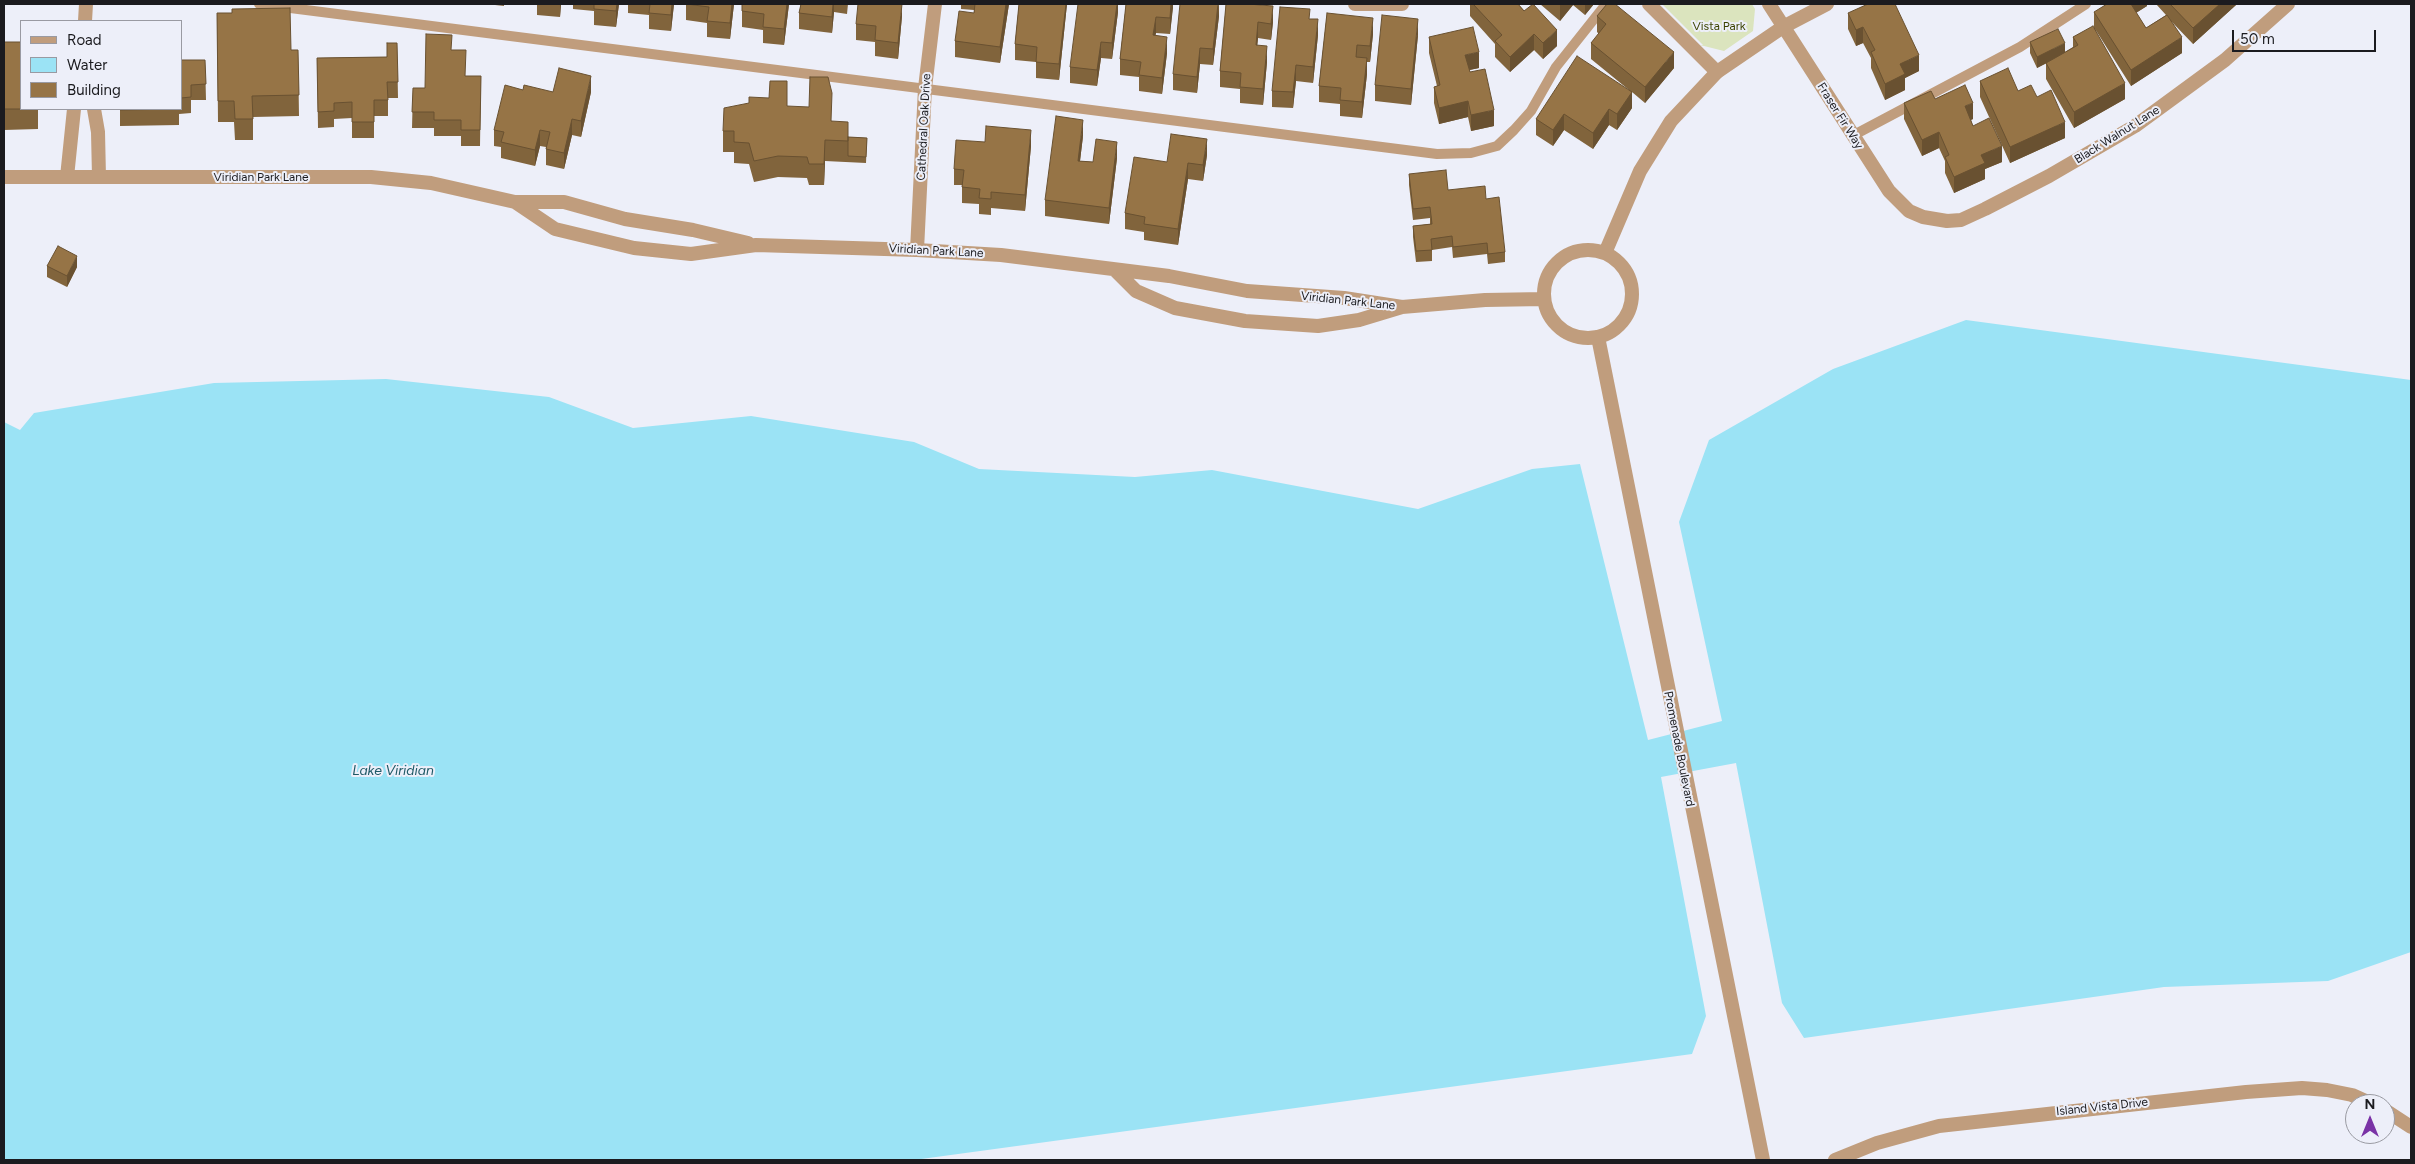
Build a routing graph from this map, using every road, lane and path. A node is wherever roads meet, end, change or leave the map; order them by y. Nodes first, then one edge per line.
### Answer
1 (86, 4) edge
2 (259, 4) edge
3 (935, 4) edge
4 (1355, 4) edge
5 (1402, 4) edge
6 (1606, 4) edge
7 (1649, 4) edge
8 (1768, 4) edge
9 (1827, 4) edge
10 (2086, 4) edge
11 (2288, 4) edge
12 (85, 20) edge
13 (1784, 27) junction
14 (1717, 72) junction
15 (925, 88) junction
16 (74, 110) edge
17 (94, 110) edge
18 (1852, 136) junction
19 (4, 177) edge
20 (67, 177) junction
21 (99, 177) junction
22 (515, 202) junction
23 (1923, 217) joint
24 (756, 245) junction
25 (917, 250) junction
26 (1605, 253) junction
27 (1115, 270) junction
28 (1544, 299) junction
29 (1402, 307) junction
30 (1598, 337) junction
31 (2347, 1094) edge
32 (2395, 1117) edge
33 (2411, 1127) edge
34 (1762, 1160) edge
35 (1834, 1160) edge

1 - 12 street
2 - 15 lane
3 - 15 street, Cathedral Oak Drive
4 - 5 street
6 - 15 lane
7 - 14 street
8 - 13 street, Fraser Fir Way
9 - 13 street
10 - 18 lane
11 - 23 street, Black Walnut Lane
13 - 14 street
13 - 18 street, Fraser Fir Way
14 - 26 street
15 - 25 street, Cathedral Oak Drive
16 - 20 street
17 - 21 street
18 - 23 street, Fraser Fir Way
19 - 20 street, Viridian Park Lane
20 - 21 street, Viridian Park Lane
21 - 22 street, Viridian Park Lane
22 - 24 street, Viridian Park Lane
22 - 24 street, Viridian Park Lane
24 - 25 street, Viridian Park Lane
25 - 27 street, Viridian Park Lane
26 - 28 street
26 - 30 street
27 - 29 street, Viridian Park Lane
27 - 29 street, Viridian Park Lane
28 - 29 street, Viridian Park Lane
28 - 30 street
30 - 34 street, Promenade Boulevard
31 - 35 street, Island Vista Drive
32 - 33 street

